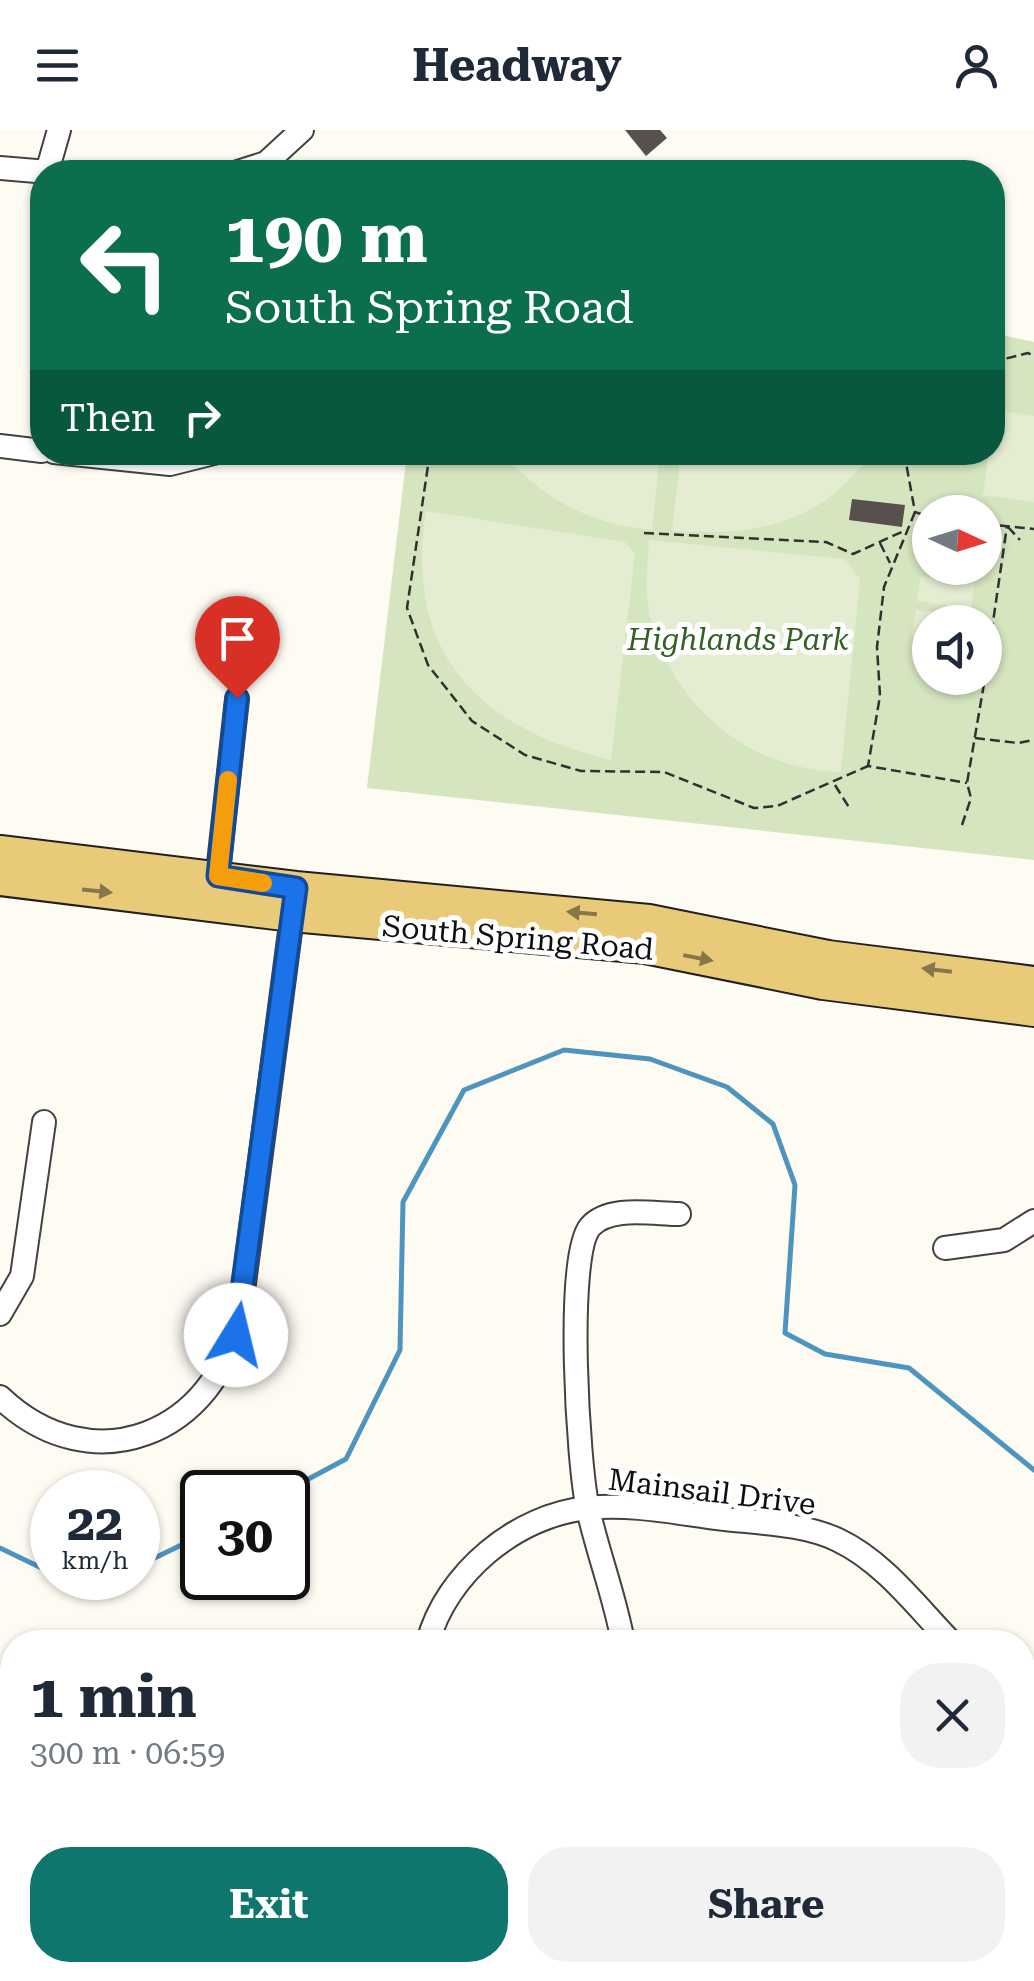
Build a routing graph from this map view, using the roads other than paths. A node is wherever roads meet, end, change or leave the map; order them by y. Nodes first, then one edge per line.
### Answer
1 (59, 130) edge
2 (302, 130) edge
3 (50, 160) edge
4 (276, 160) edge
5 (0, 168) edge
6 (30, 171) edge
7 (0, 446) edge
8 (30, 450) edge
9 (237, 698) dead end
10 (0, 851) edge
11 (0, 880) edge
12 (216, 890) junction
13 (294, 902) junction
14 (1034, 982) edge
15 (1034, 1011) edge
16 (44, 1122) dead end
17 (679, 1214) dead end
18 (1034, 1221) edge
19 (945, 1248) dead end
20 (0, 1314) edge
21 (0, 1397) edge
22 (588, 1508) junction
23 (431, 1630) edge
24 (621, 1630) edge
25 (939, 1630) edge

1 - 3 street
2 - 4 street
5 - 6 street
7 - 8 street
9 - 12 street
10 - 12 main road, South Spring Road
11 -> 12 main road, South Spring Road
12 - 13 main road, South Spring Road
14 -> 13 main road, South Spring Road
13 -> 15 main road, South Spring Road
13 - 21 street
16 - 20 street
17 - 22 street
18 - 19 street
22 - 23 street, Mainsail Drive
22 - 24 street
22 - 25 street, Mainsail Drive

